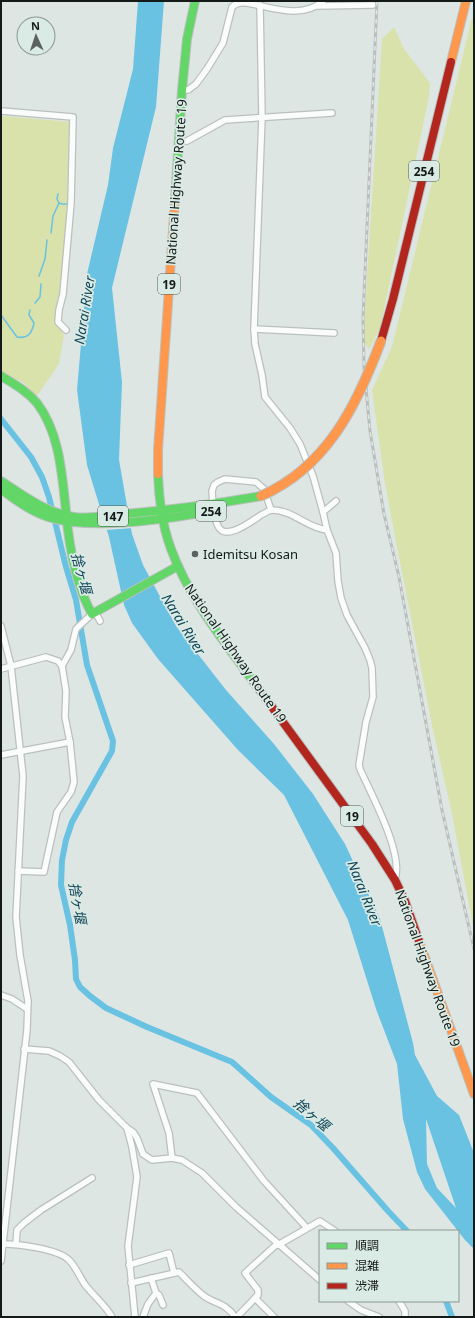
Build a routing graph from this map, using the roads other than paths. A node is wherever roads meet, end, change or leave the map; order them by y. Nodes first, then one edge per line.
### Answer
1 (195, 1) edge
2 (323, 1) edge
3 (466, 1) edge
4 (260, 5) junction
5 (373, 5) dead end
6 (317, 6) junction
7 (182, 90) junction
8 (1, 111) edge
9 (332, 113) dead end
10 (262, 117) junction
11 (179, 142) junction
12 (254, 329) junction
13 (66, 330) dead end
14 (334, 333) dead end
15 (1, 376) edge
16 (1, 481) edge
17 (1, 489) edge
18 (336, 501) dead end
19 (214, 508) junction
20 (271, 510) junction
21 (323, 512) junction
22 (47, 513) junction
23 (157, 515) junction
24 (67, 519) junction
25 (327, 530) junction
26 (178, 566) junction
27 (95, 612) junction
28 (100, 621) dead end
29 (1, 626) edge
30 (11, 666) junction
31 (62, 666) junction
32 (1, 669) edge
33 (70, 742) junction
34 (21, 752) junction
35 (1, 755) edge
36 (18, 871) junction
37 (395, 880) junction
38 (1, 995) edge
39 (27, 1009) junction
40 (24, 1049) junction
41 (474, 1094) edge
42 (127, 1128) junction
43 (172, 1158) junction
44 (92, 1178) dead end
45 (307, 1228) junction
46 (334, 1230) edge
47 (16, 1244) junction
48 (278, 1244) junction
49 (2, 1246) edge
50 (1, 1262) edge
51 (130, 1265) junction
52 (174, 1273) junction
53 (151, 1278) junction
54 (319, 1279) edge
55 (131, 1283) junction
56 (156, 1293) junction
57 (255, 1298) junction
58 (349, 1302) edge
59 (400, 1302) edge
60 (163, 1305) dead end
61 (112, 1317) edge
62 (135, 1317) edge
63 (143, 1317) edge
64 (236, 1317) edge
65 (274, 1317) edge
66 (379, 1317) edge
67 (404, 1317) edge

1 - 7 main road, National Highway Route 19 / 19
2 - 6 street
3 - 19 main road, 254, bridge
4 - 6 street
4 - 7 street
4 - 10 street
5 - 6 street
7 - 11 main road, National Highway Route 19 / 19
8 - 13 street
9 - 10 street
10 - 11 street
10 - 12 street
11 - 23 main road, National Highway Route 19 / 19
12 - 14 street
12 - 21 street
15 - 24 main road
16 - 22 main road, 147
17 - 22 main road, 147
18 - 21 street
19 - 20 street
19 - 20 street
19 - 23 main road, 254
20 - 25 street
21 - 25 street
22 - 24 main road, 147
23 - 24 main road, 147
23 - 26 main road, National Highway Route 19 / 19
24 - 27 main road
25 - 37 street
26 - 27 main road
26 - 37 main road, National Highway Route 19 / 19
27 - 28 street
27 - 31 street
29 - 30 street
30 - 31 street
30 - 32 street
30 - 34 street
31 - 33 street
33 - 34 street
33 - 36 street
34 - 35 street
34 - 36 street
36 - 39 street
37 - 41 main road, National Highway Route 19 / 19
38 - 39 street
39 - 40 street
40 - 42 street
40 - 49 street
42 - 43 street
42 - 51 street
43 - 45 street
43 - 48 street
44 - 47 street
45 - 46 street
45 - 48 street
47 - 49 street
47 - 61 street
48 - 54 street
48 - 57 street
49 - 50 street
51 - 52 street
51 - 55 street
52 - 53 street
52 - 64 street
53 - 55 street
53 - 56 street
55 - 62 street
56 - 60 street
56 - 63 street
57 - 64 street
57 - 65 street
58 - 66 street
59 - 67 street

